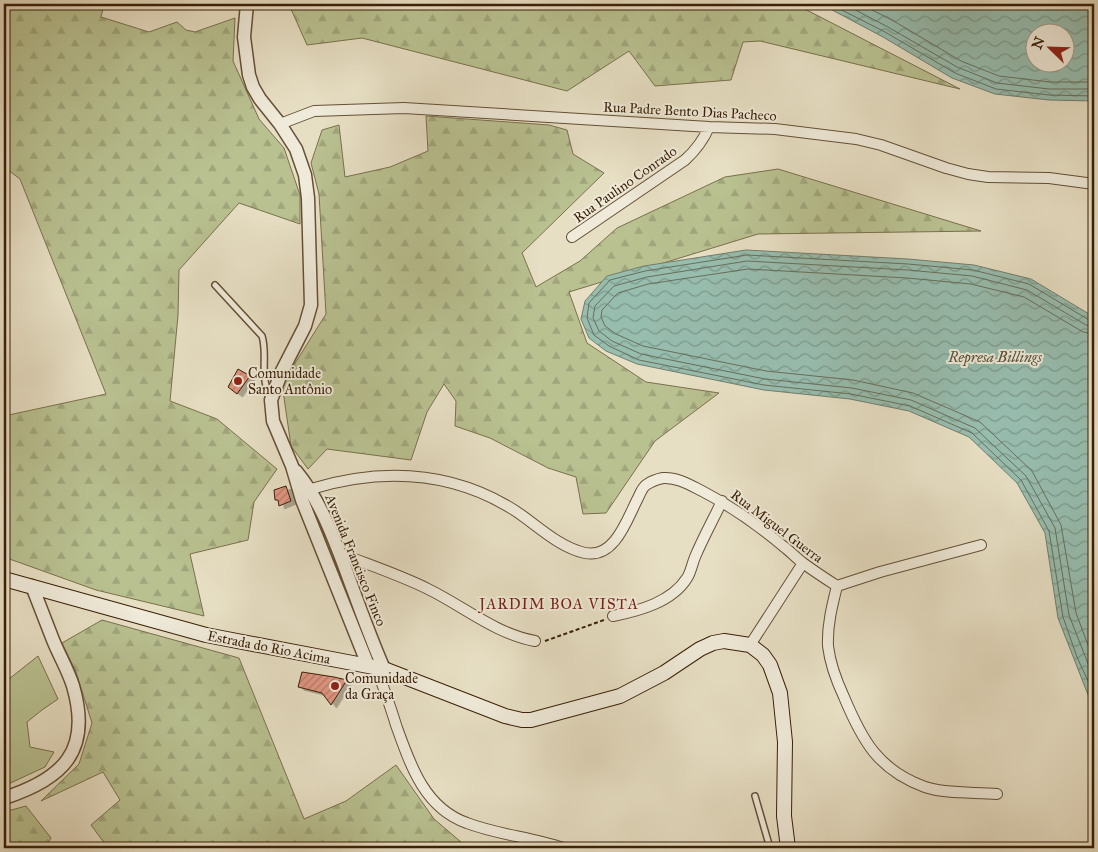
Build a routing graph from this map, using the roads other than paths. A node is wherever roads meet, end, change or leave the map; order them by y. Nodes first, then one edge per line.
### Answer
1 (247, 4) edge
2 (280, 124) junction
3 (709, 127) junction
4 (1094, 184) edge
5 (572, 238) dead end
6 (215, 286) dead end
7 (271, 400) junction
8 (292, 466) junction
9 (311, 489) junction
10 (302, 500) junction
11 (722, 501) junction
12 (981, 545) dead end
13 (339, 553) junction
14 (803, 563) junction
15 (4, 578) edge
16 (32, 586) junction
17 (837, 586) junction
18 (613, 616) road end
19 (535, 641) road end
20 (750, 645) junction
21 (376, 667) junction
22 (997, 794) dead end
23 (755, 796) dead end
24 (4, 798) edge
25 (563, 848) edge
26 (770, 848) edge
27 (788, 848) edge

1 - 2 street, Avenida Francisco Finco
2 - 3 street, Rua Padre Bento Dias Pacheco
2 - 7 street, Avenida Francisco Finco
3 - 4 street, Rua Padre Bento Dias Pacheco
3 - 5 street, Rua Paulino Conrado
6 - 7 lane
7 - 8 street, Avenida Francisco Finco
8 - 9 street, Avenida Francisco Finco
8 - 10 street, Avenida Francisco Finco
9 - 10 street
9 - 11 street, Rua Miguel Guerra
9 - 13 street, Avenida Francisco Finco
10 - 21 street, Avenida Francisco Finco
11 - 14 street, Rua Miguel Guerra
11 - 18 street
12 - 17 street
13 - 19 street
13 - 21 street, Avenida Francisco Finco
14 - 17 street, Rua Miguel Guerra
14 - 20 street
15 - 16 main road, Estrada do Rio Acima
16 - 21 main road, Estrada do Rio Acima
16 - 24 street
17 - 22 street
20 - 21 main road, Estrada do Rio Acima
20 - 27 main road
21 - 25 street, Avenida Francisco Finco
23 - 26 lane

